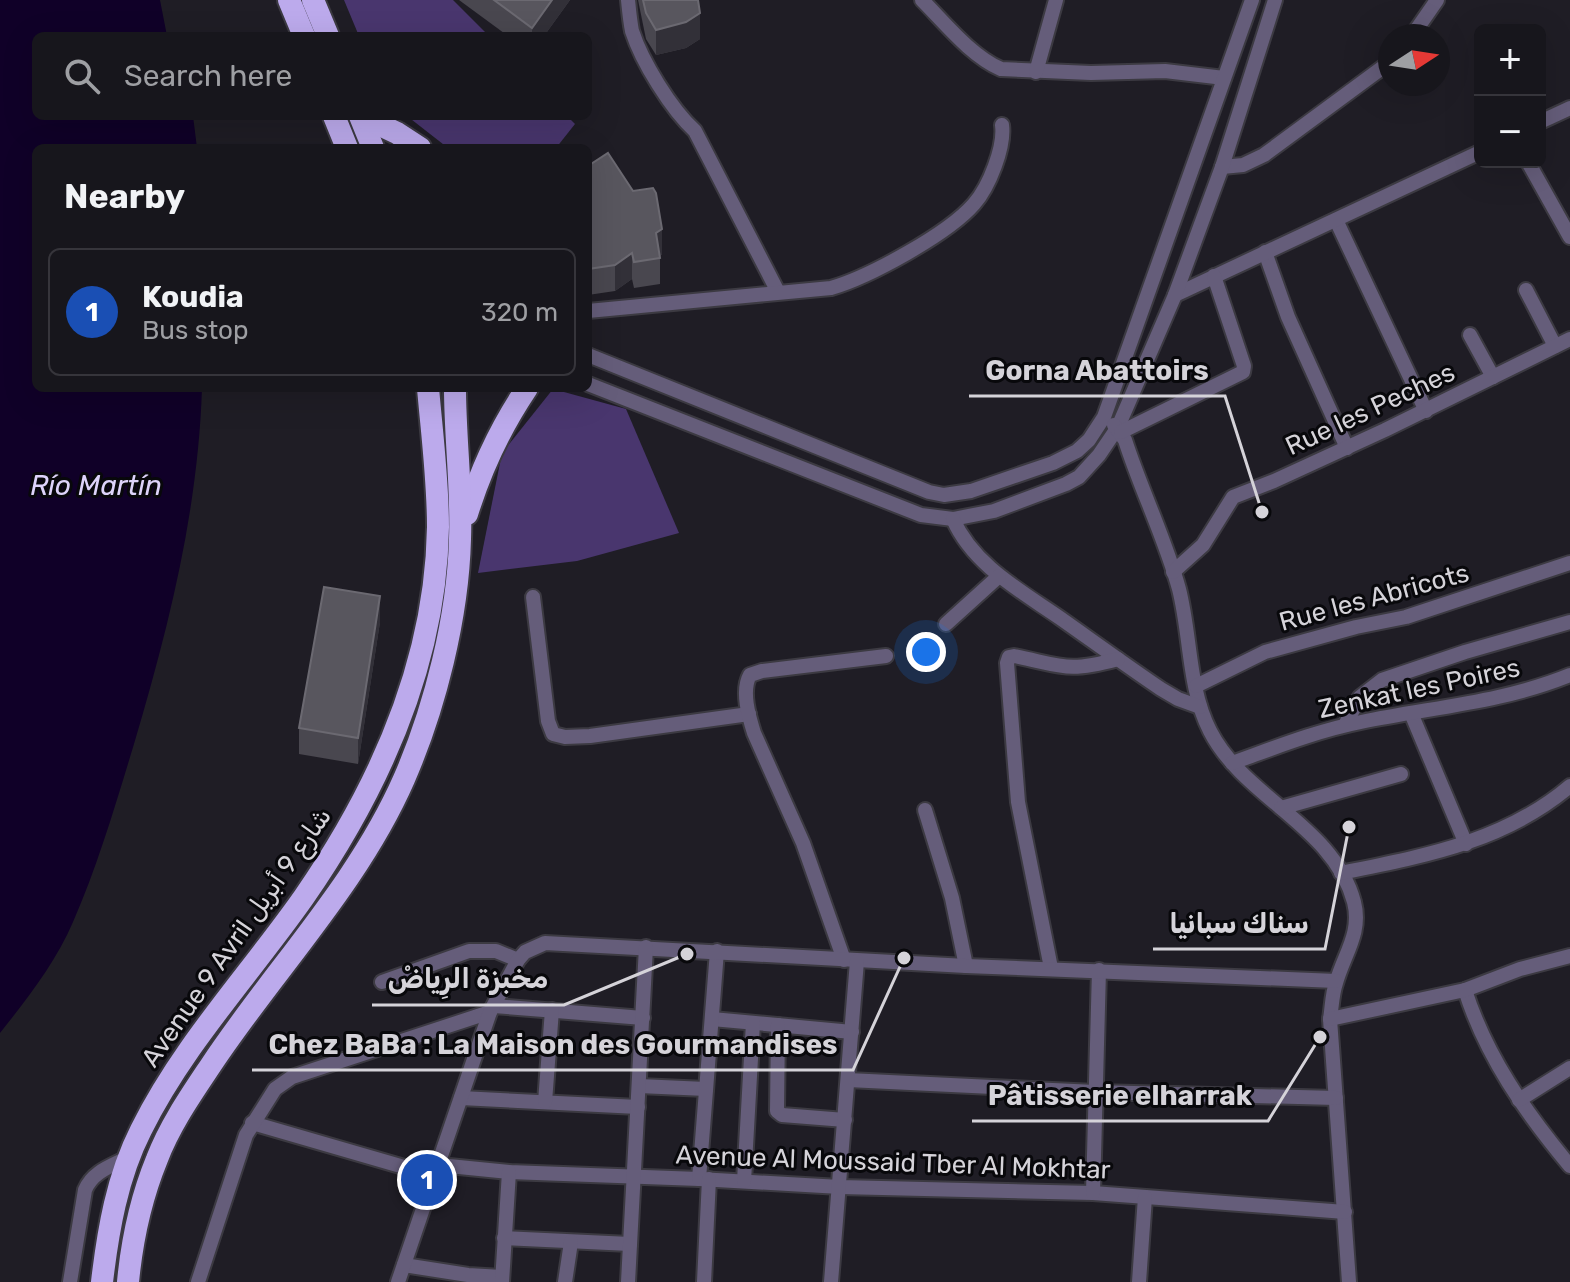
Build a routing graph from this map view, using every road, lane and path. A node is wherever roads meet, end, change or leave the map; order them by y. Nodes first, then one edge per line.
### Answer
1 (289, 0) edge
2 (313, 0) edge
3 (628, 0) edge
4 (922, 0) edge
5 (1252, 0) edge
6 (1275, 0) edge
7 (1437, 0) edge
8 (1054, 1) edge
9 (1420, 24) edge
10 (302, 32) edge
11 (326, 32) edge
12 (1378, 71) edge
13 (1036, 72) junction
14 (1224, 78) junction
15 (1570, 108) edge
16 (1546, 119) edge
17 (336, 120) edge
18 (362, 120) edge
19 (369, 120) edge
20 (1002, 125) dead end
21 (345, 144) edge
22 (372, 144) edge
23 (414, 144) edge
24 (1474, 155) edge
25 (1222, 167) junction
26 (1531, 168) edge
27 (1336, 220) junction
28 (1570, 237) edge
29 (1265, 252) junction
30 (1214, 276) junction
31 (1526, 290) dead end
32 (778, 292) junction
33 (1175, 295) junction
34 (592, 311) edge
35 (1470, 335) dead end
36 (1570, 339) edge
37 (1555, 346) junction
38 (592, 357) edge
39 (1493, 377) junction
40 (592, 386) edge
41 (428, 392) edge
42 (455, 392) edge
43 (525, 392) edge
44 (1426, 411) junction
45 (1104, 417) junction
46 (1119, 430) junction
47 (1347, 448) junction
48 (953, 519) junction
49 (460, 538) junction
50 (1570, 563) edge
51 (1173, 572) junction
52 (999, 576) junction
53 (533, 597) dead end
54 (1570, 622) edge
55 (946, 624) dead end
56 (886, 656) dead end
57 (1118, 659) junction
58 (1570, 675) edge
59 (1196, 686) junction
60 (1200, 707) junction
61 (1411, 713) junction
62 (749, 714) junction
63 (1345, 725) junction
64 (1232, 763) junction
65 (1401, 774) dead end
66 (1570, 786) edge
67 (1281, 808) junction
68 (925, 810) dead end
69 (1466, 844) junction
70 (1341, 873) junction
71 (646, 947) junction
72 (717, 951) junction
73 (1570, 956) edge
74 (518, 960) junction
75 (851, 960) junction
76 (966, 966) junction
77 (1051, 968) junction
78 (1099, 970) junction
79 (1336, 981) junction
80 (382, 982) dead end
81 (1465, 990) junction
82 (492, 1009) junction
83 (552, 1010) junction
84 (643, 1018) junction
85 (712, 1019) junction
86 (1330, 1019) junction
87 (753, 1023) junction
88 (778, 1025) junction
89 (852, 1032) junction
90 (1570, 1068) edge
91 (848, 1080) junction
92 (639, 1086) junction
93 (706, 1089) junction
94 (1095, 1092) junction
95 (461, 1098) junction
96 (1336, 1098) junction
97 (1519, 1100) junction
98 (545, 1102) junction
99 (638, 1107) junction
100 (845, 1120) junction
101 (252, 1123) junction
102 (129, 1157) junction
103 (1570, 1166) edge
104 (437, 1170) junction
105 (509, 1172) junction
106 (635, 1176) junction
107 (704, 1179) junction
108 (744, 1181) junction
109 (840, 1187) junction
110 (1093, 1193) junction
111 (1145, 1197) junction
112 (1345, 1212) junction
113 (504, 1238) junction
114 (571, 1242) junction
115 (630, 1244) junction
116 (404, 1265) junction
117 (468, 1279) edge
118 (502, 1279) edge
119 (70, 1282) edge
120 (102, 1282) edge
121 (128, 1282) edge
122 (198, 1282) edge
123 (398, 1282) edge
124 (565, 1282) edge
125 (628, 1282) edge
126 (704, 1282) edge
127 (831, 1282) edge
128 (1139, 1282) edge
129 (1349, 1282) edge

1 - 10 highway
2 - 11 highway
3 - 32 street
4 - 13 street
5 - 14 street
6 - 25 street
7 - 9 street
8 - 13 street
12 - 25 street
13 - 14 street
14 - 45 street
15 - 16 street
17 - 21 highway
18 - 22 highway
19 - 23 highway
20 - 32 street
24 - 27 street
25 - 33 street
26 - 28 street
27 - 29 street
27 - 44 street
29 - 30 street
29 - 47 street
30 - 33 street
30 - 46 street
31 - 37 street
32 - 34 street
33 - 46 street
35 - 39 street
36 - 37 street, Rue les Peches
37 - 39 street, Rue les Peches
38 - 45 street
39 - 44 street, Rue les Peches
40 - 48 street
41 - 102 highway, Avenue 9 Avril شارع 9 أبريل
42 - 49 highway, Avenue 9 Avril شارع 9 أبريل
43 - 49 highway
44 - 47 street, Rue les Peches
45 - 46 street
46 - 48 street
46 - 51 street
47 - 51 street, Rue les Peches
48 - 52 street
49 - 121 highway, Avenue 9 Avril شارع 9 أبريل
50 - 59 street, Rue les Abricots
51 - 59 street
52 - 55 street
52 - 57 street
53 - 62 street
54 - 63 street
56 - 62 street
57 - 60 street
57 - 77 street
58 - 61 street, Zenkat les Poires
59 - 60 street
60 - 64 street
61 - 63 street, Zenkat les Poires
61 - 69 street
62 - 75 street
63 - 64 street, Zenkat les Poires
64 - 67 street
65 - 67 street
66 - 69 street
67 - 70 street
68 - 76 street
69 - 70 street
70 - 79 street
71 - 72 street
71 - 74 street
71 - 84 street
72 - 75 street
72 - 85 street
73 - 81 street
74 - 80 street
74 - 82 street
75 - 76 street
75 - 89 street
76 - 77 street
77 - 78 street
78 - 79 street
78 - 94 street
79 - 86 street
81 - 86 street
81 - 97 street
82 - 83 street
82 - 95 street
82 - 101 street
83 - 84 street
83 - 98 street
84 - 92 street
85 - 87 street
85 - 93 street
86 - 96 street
87 - 88 street
87 - 108 street
88 - 89 street
88 - 100 street
89 - 91 street
90 - 97 street
91 - 94 street
91 - 100 street
92 - 93 street
92 - 99 street
93 - 107 street
94 - 96 street
94 - 110 street
95 - 98 street
95 - 104 street
96 - 112 street
97 - 103 street
98 - 99 street
99 - 106 street
100 - 109 street
101 - 104 street, Avenue Al Moussaid Tber Al Mokhtar
101 - 122 street
102 - 119 street
102 - 120 highway, Avenue 9 Avril شارع 9 أبريل
104 - 105 street, Avenue Al Moussaid Tber Al Mokhtar
104 - 116 street
105 - 106 street, Avenue Al Moussaid Tber Al Mokhtar
105 - 113 street
106 - 107 street, Avenue Al Moussaid Tber Al Mokhtar
106 - 115 street
107 - 108 street, Avenue Al Moussaid Tber Al Mokhtar
107 - 126 street
108 - 109 street, Avenue Al Moussaid Tber Al Mokhtar
109 - 110 street, Avenue Al Moussaid Tber Al Mokhtar
109 - 127 street
110 - 111 street, Avenue Al Moussaid Tber Al Mokhtar
111 - 112 street, Avenue Al Moussaid Tber Al Mokhtar
111 - 128 street
112 - 129 street
113 - 114 street
113 - 118 street
114 - 115 street
114 - 124 street
115 - 125 street
116 - 117 street
116 - 123 street
117 - 118 street

